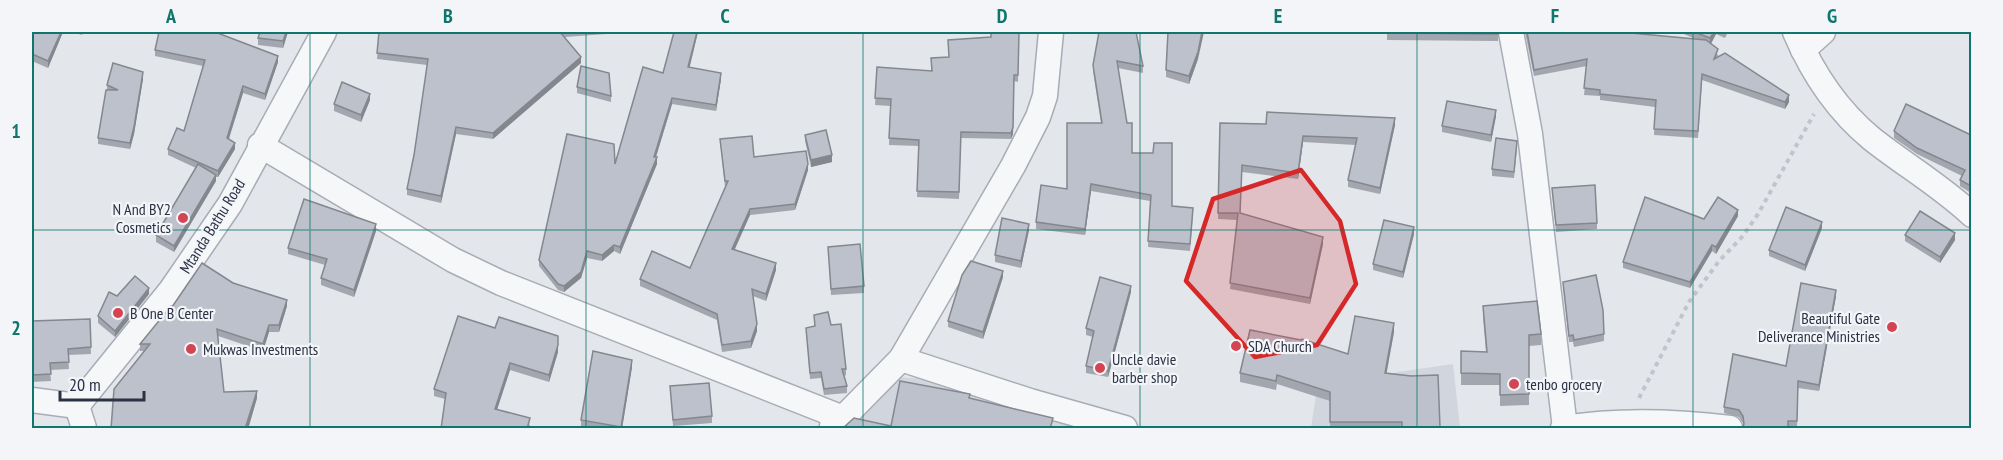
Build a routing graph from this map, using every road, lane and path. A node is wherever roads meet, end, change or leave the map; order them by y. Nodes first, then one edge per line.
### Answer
1 (324, 32) edge
2 (1051, 32) edge
3 (1511, 32) edge
4 (1823, 32) edge
5 (1799, 41) edge
6 (1827, 90) junction
7 (260, 145) junction
8 (1971, 214) edge
9 (901, 359) junction
10 (32, 400) edge
11 (81, 417) edge
12 (1626, 421) junction
13 (835, 423) edge
14 (1688, 425) edge
15 (1564, 428) edge
16 (1125, 429) edge
17 (1730, 429) edge

1 - 7 street, Mtanda Bathu Road
2 - 9 street
3 - 15 street
4 - 5 street
5 - 6 street
6 - 8 street
6 - 12 path
7 - 11 street, Mtanda Bathu Road
7 - 13 street
9 - 13 street
9 - 16 street
10 - 11 street
12 - 14 street
12 - 15 street
14 - 17 street

